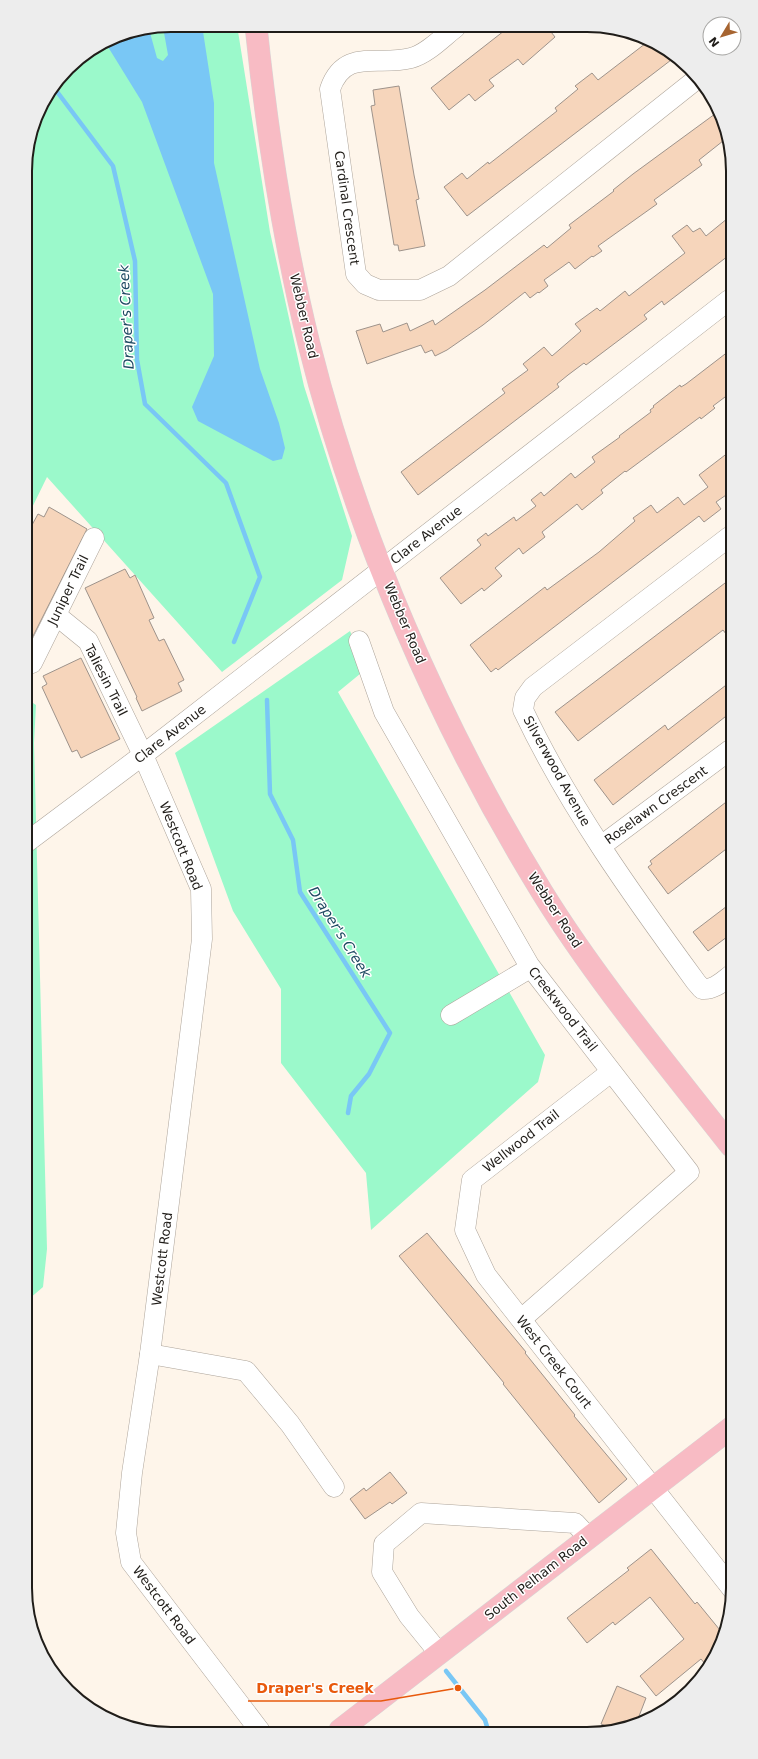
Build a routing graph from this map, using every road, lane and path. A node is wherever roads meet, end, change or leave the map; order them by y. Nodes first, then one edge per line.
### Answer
1 (257, 32) edge
2 (450, 32) edge
3 (693, 82) edge
4 (726, 302) edge
5 (94, 538) dead end
6 (726, 539) edge
7 (382, 569) junction
8 (56, 615) junction
9 (359, 641) dead end
10 (32, 663) dead end
11 (726, 753) edge
12 (143, 755) junction
13 (32, 839) edge
14 (601, 846) junction
15 (530, 968) junction
16 (726, 979) edge
17 (451, 1015) dead end
18 (611, 1072) junction
19 (726, 1140) edge
20 (465, 1230) joint
21 (526, 1315) dead end
22 (150, 1354) junction
23 (726, 1432) edge
24 (334, 1487) dead end
25 (652, 1488) junction
26 (589, 1538) junction
27 (726, 1581) edge
28 (439, 1653) junction
29 (257, 1727) edge
30 (344, 1727) edge

1 - 7 main road, Webber Road
2 - 3 street, Cardinal Crescent
4 - 7 street, Clare Avenue
5 - 8 street, Juniper Trail
6 - 14 street, Silverwood Avenue
7 - 12 street, Clare Avenue
7 - 19 main road, Webber Road
8 - 10 street, Juniper Trail
8 - 12 street, Taliesin Trail
9 - 15 street, Creekwood Trail
11 - 14 street, Roselawn Crescent
12 - 13 street, Clare Avenue
12 - 22 street, Westcott Road
14 - 16 street, Silverwood Avenue
15 - 17 street
15 - 18 street, Creekwood Trail
18 - 20 street, Wellwood Trail
18 - 21 street, Creekwood Trail
20 - 25 street, West Creek Court
22 - 24 street
22 - 29 street, Westcott Road
23 - 25 main road, South Pelham Road
25 - 26 main road, South Pelham Road
25 - 27 street, West Creek Court
26 - 28 main road, South Pelham Road
26 - 28 street
28 - 30 main road, South Pelham Road

